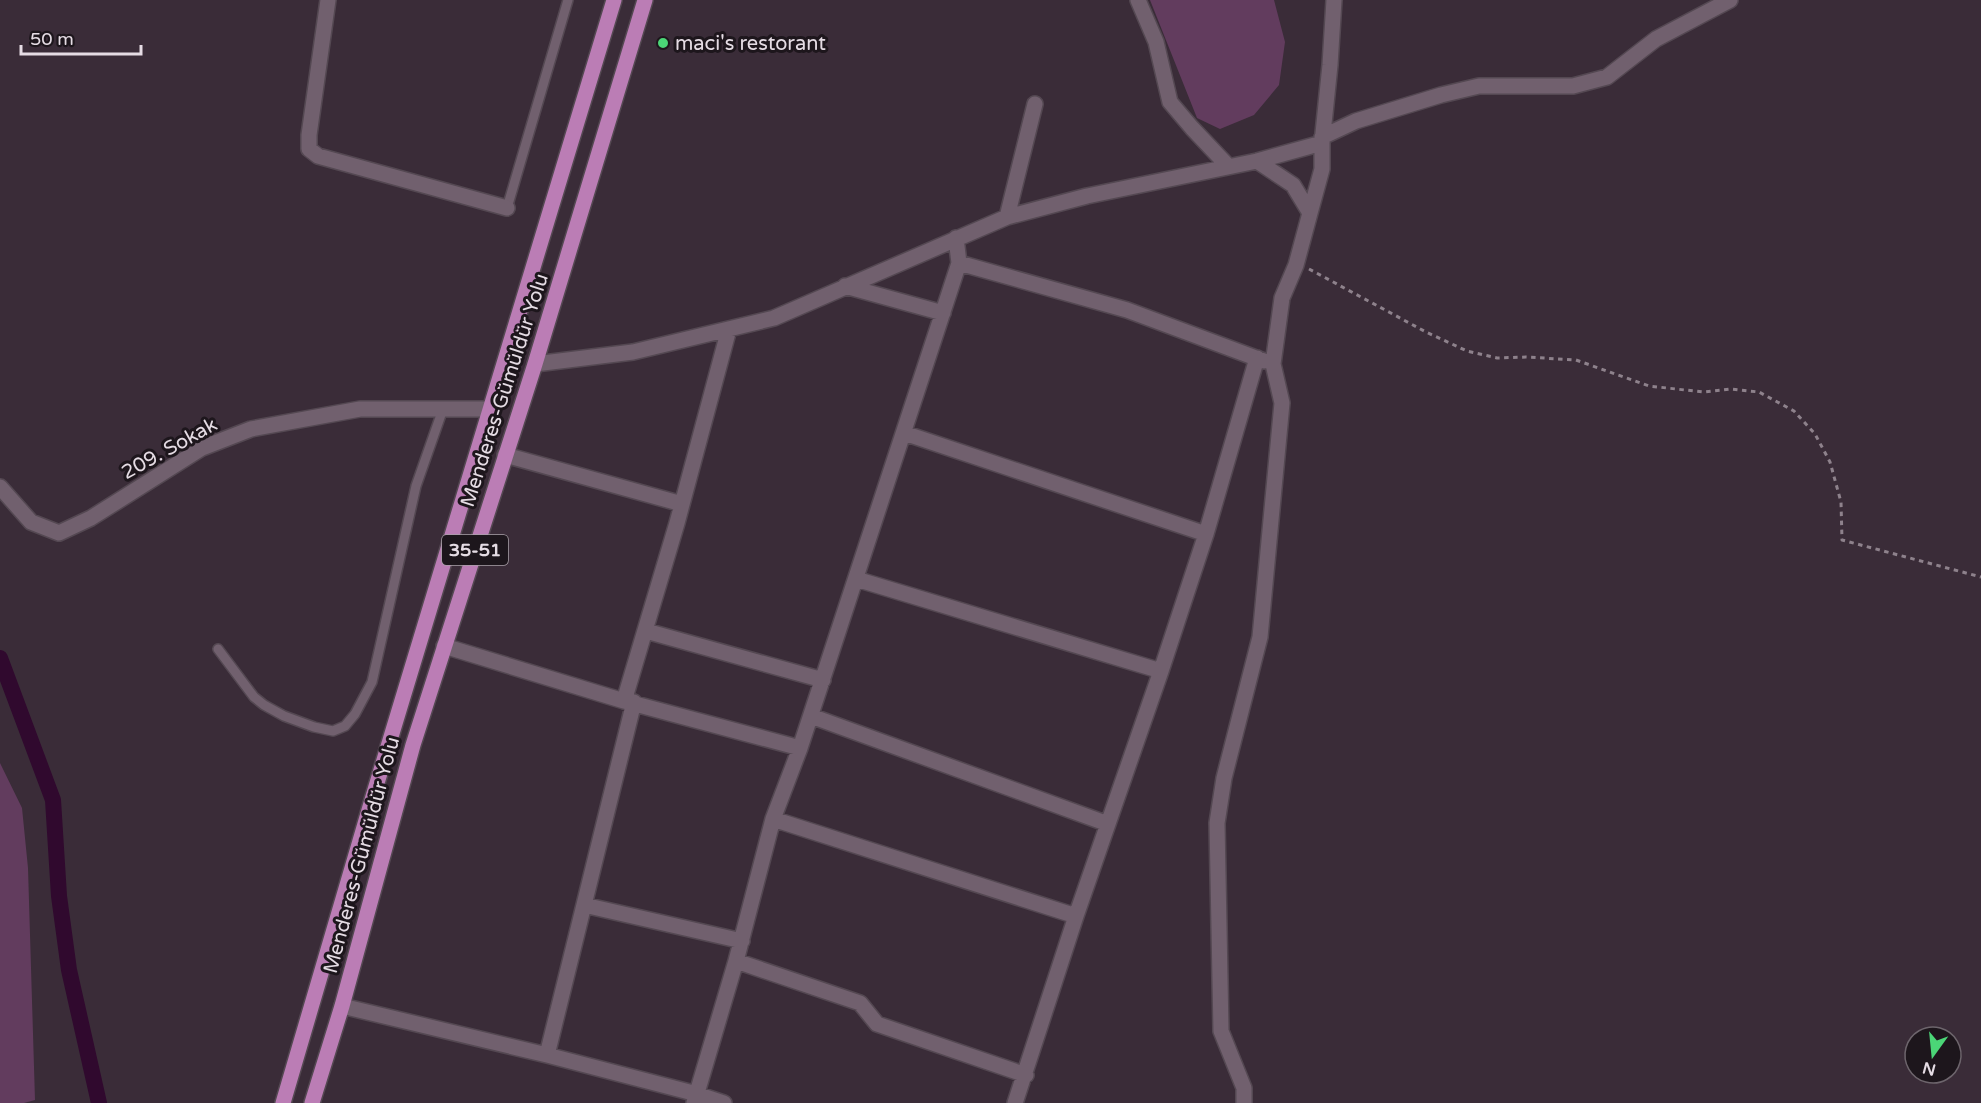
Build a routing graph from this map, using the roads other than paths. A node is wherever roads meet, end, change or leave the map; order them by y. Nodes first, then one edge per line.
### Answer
1 (328, 0) edge
2 (568, 0) edge
3 (614, 0) edge
4 (645, 0) edge
5 (1138, 0) edge
6 (1334, 0) edge
7 (1730, 0) edge
8 (1035, 105) dead end
9 (1322, 140) junction
10 (1257, 161) junction
11 (1228, 166) junction
12 (507, 208) joint
13 (1310, 213) junction
14 (1007, 217) junction
15 (956, 238) junction
16 (959, 263) junction
17 (845, 286) junction
18 (943, 313) junction
19 (729, 329) junction
20 (1257, 358) junction
21 (535, 364) junction
22 (1273, 364) junction
23 (443, 409) junction
24 (490, 410) junction
25 (904, 433) junction
26 (505, 455) junction
27 (0, 487) edge
28 (682, 504) junction
29 (1206, 534) junction
30 (856, 579) junction
31 (646, 631) junction
32 (444, 645) junction
33 (218, 649) dead end
34 (1161, 670) junction
35 (823, 680) junction
36 (629, 701) junction
37 (811, 716) junction
38 (800, 748) junction
39 (773, 819) junction
40 (1108, 824) junction
41 (584, 905) junction
42 (1076, 916) junction
43 (742, 941) junction
44 (736, 961) junction
45 (342, 1006) junction
46 (547, 1055) junction
47 (1026, 1075) junction
48 (695, 1098) edge
49 (283, 1103) edge
50 (312, 1103) edge
51 (724, 1103) edge
52 (1015, 1103) edge
53 (1244, 1103) edge

1 - 12 street
2 - 12 lane
3 - 24 main road, Menderes-Gümüldür Yolu / 35-51
4 - 21 main road, Menderes-Gümüldür Yolu / 35-51
5 - 11 street
6 - 9 street
7 - 9 street
8 - 14 street
9 - 10 street
9 - 13 street
10 - 11 street
10 - 13 street
11 - 14 street
13 - 22 street
14 - 15 street
15 - 16 street
15 - 17 street
16 - 18 street
16 - 20 street
17 - 18 street
17 - 19 street
18 - 25 street
19 - 21 street
19 - 28 street
20 - 22 street
20 - 29 street
21 - 26 main road, Menderes-Gümüldür Yolu / 35-51
22 - 53 street
23 - 24 street, 209. Sokak
23 - 27 street, 209. Sokak
23 - 33 lane
24 - 49 main road, Menderes-Gümüldür Yolu / 35-51
25 - 29 street
25 - 30 street
26 - 28 street
26 - 32 main road, Menderes-Gümüldür Yolu / 35-51
28 - 31 street
29 - 34 street
30 - 34 street
30 - 35 street
31 - 35 street
31 - 36 street
32 - 36 street
32 - 45 main road, Menderes-Gümüldür Yolu / 35-51
34 - 40 street
35 - 37 street
36 - 38 street
36 - 41 street
37 - 38 street
37 - 40 street
38 - 39 street
39 - 42 street
39 - 43 street
40 - 42 street
41 - 43 street
41 - 46 street
42 - 47 street
43 - 44 street
44 - 47 street
44 - 48 street
45 - 46 street
45 - 50 main road, Menderes-Gümüldür Yolu / 35-51
46 - 48 street
47 - 52 street
48 - 51 street

